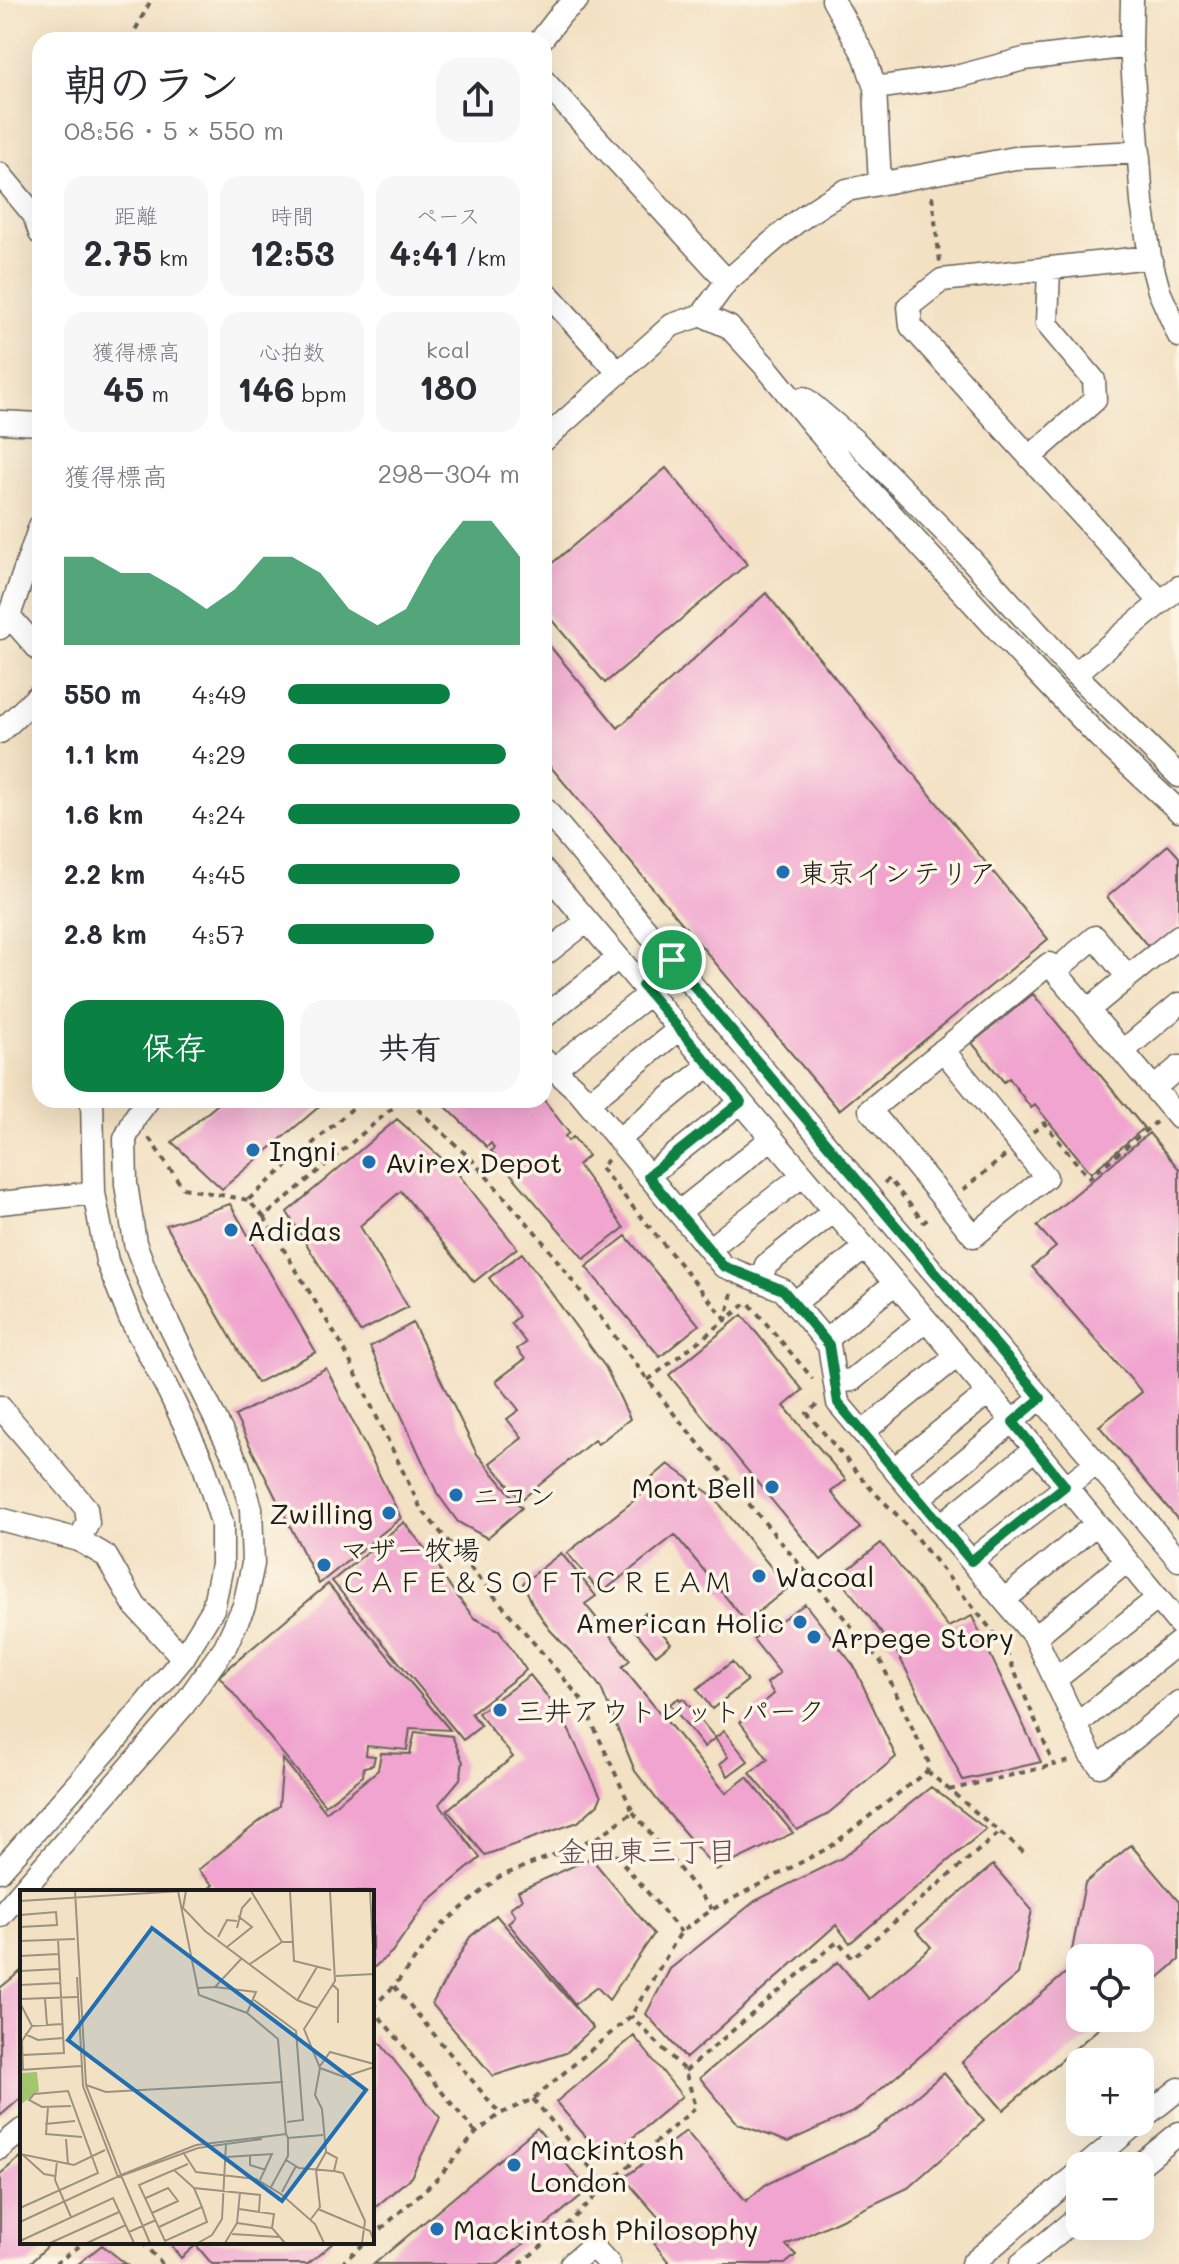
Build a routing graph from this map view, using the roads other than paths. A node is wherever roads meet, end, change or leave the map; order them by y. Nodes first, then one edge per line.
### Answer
1 (577, 0) edge
2 (833, 0) edge
3 (1132, 0) edge
4 (547, 32) edge
5 (1131, 46) junction
6 (875, 88) junction
7 (552, 90) edge
8 (1139, 152) junction
9 (0, 174) edge
10 (880, 184) junction
11 (32, 213) edge
12 (1150, 257) junction
13 (1049, 268) junction
14 (727, 281) junction
15 (552, 299) edge
16 (702, 315) junction
17 (1179, 336) edge
18 (766, 367) junction
19 (619, 373) junction
20 (0, 422) edge
21 (32, 424) edge
22 (552, 433) edge
23 (1030, 457) junction
24 (32, 548) edge
25 (1179, 587) edge
26 (1160, 601) junction
27 (5, 622) edge
28 (32, 644) edge
29 (1075, 674) junction
30 (32, 702) edge
31 (0, 732) edge
32 (1179, 776) edge
33 (1179, 811) edge
34 (552, 818) edge
35 (552, 888) edge
36 (587, 921) junction
37 (1179, 936) edge
38 (552, 949) edge
39 (618, 958) junction
40 (672, 960) junction
41 (1055, 971) junction
42 (1128, 977) junction
43 (646, 990) junction
44 (1179, 1004) edge
45 (1088, 1010) junction
46 (552, 1011) edge
47 (679, 1029) junction
48 (943, 1050) junction
49 (1123, 1051) junction
50 (552, 1062) edge
51 (758, 1062) junction
52 (709, 1065) junction
53 (552, 1067) edge
54 (1179, 1067) edge
55 (1154, 1088) junction
56 (734, 1095) junction
57 (588, 1103) junction
58 (92, 1108) edge
59 (142, 1108) edge
60 (1170, 1118) edge
61 (772, 1138) junction
62 (611, 1145) junction
63 (803, 1175) junction
64 (648, 1176) junction
65 (94, 1193) junction
66 (0, 1203) edge
67 (880, 1209) junction
68 (834, 1211) junction
69 (679, 1212) junction
70 (858, 1240) junction
71 (709, 1249) junction
72 (760, 1281) junction
73 (895, 1283) junction
74 (794, 1303) junction
75 (926, 1320) junction
76 (825, 1341) junction
77 (957, 1356) junction
78 (186, 1359) junction
79 (158, 1372) junction
80 (826, 1383) junction
81 (988, 1393) junction
82 (1041, 1398) junction
83 (0, 1407) edge
84 (1013, 1422) junction
85 (863, 1432) junction
86 (1035, 1449) junction
87 (1096, 1463) junction
88 (894, 1469) junction
89 (1065, 1486) junction
90 (919, 1498) junction
91 (0, 1519) edge
92 (1096, 1524) junction
93 (941, 1525) junction
94 (79, 1540) junction
95 (1179, 1560) edge
96 (971, 1561) junction
97 (1127, 1561) junction
98 (1158, 1598) junction
99 (1004, 1600) junction
100 (1179, 1624) edge
101 (1035, 1637) junction
102 (1179, 1642) edge
103 (183, 1658) junction
104 (1056, 1679) junction
105 (1179, 1702) edge
106 (1076, 1725) junction
107 (0, 1871) edge
108 (24, 1890) edge
109 (20, 1894) edge
110 (0, 1916) edge
111 (1179, 2089) edge
112 (1154, 2109) edge
113 (20, 2132) edge
114 (1179, 2133) edge
115 (1121, 2136) edge
116 (0, 2148) edge
117 (1102, 2152) edge
118 (1154, 2154) edge
119 (1066, 2183) edge
120 (1066, 2227) edge
121 (571, 2264) edge
122 (609, 2264) edge
123 (972, 2264) edge
124 (1021, 2264) edge

1 - 4 street
2 - 6 street
3 - 5 street
5 - 6 street
5 - 8 street
6 - 10 street
7 - 14 street
8 - 10 street
8 - 12 street
9 - 11 street
10 - 14 street
12 - 13 street
12 - 17 street
13 - 23 street
13 - 23 street
14 - 16 street
15 - 19 street
16 - 18 street
16 - 19 street
18 - 29 street
18 - 33 street
19 - 22 street
20 - 21 street
23 - 26 street
24 - 27 street
25 - 26 street
26 - 29 street
27 - 28 street
29 - 32 street
30 - 31 street
34 - 40 street
35 - 36 street
36 - 38 street
36 - 39 street
37 - 42 street
39 - 43 street
39 - 46 street
40 - 43 street
40 - 51 street
41 - 42 street
41 - 45 street
41 - 48 street
42 - 45 street
43 - 47 street
43 - 50 street
44 - 49 street
45 - 49 street
47 - 52 street
47 - 57 street
48 - 48 street
49 - 55 street
51 - 56 street
51 - 67 street
52 - 56 street
52 - 62 street
53 - 57 street
54 - 55 street
55 - 60 street
56 - 61 street
56 - 64 street
57 - 62 street
58 - 65 street
59 - 78 street
61 - 63 street
61 - 69 street
62 - 64 street
63 - 68 street
63 - 71 street
64 - 69 street
65 - 66 street
65 - 79 street
67 - 70 street
67 - 82 street
68 - 70 street
68 - 72 street
69 - 71 street
70 - 73 street
70 - 74 street
71 - 72 street
72 - 74 street
73 - 75 street
73 - 76 street
74 - 76 street
75 - 77 street
75 - 80 street
76 - 80 street
77 - 81 street
77 - 85 street
78 - 79 street
78 - 108 street
79 - 103 street
80 - 85 street
81 - 84 street
81 - 88 street
82 - 84 street
82 - 87 street
83 - 94 street
84 - 86 street
84 - 90 street
85 - 88 street
86 - 89 street
86 - 93 street
87 - 89 street
87 - 95 street
88 - 90 street
89 - 92 street
89 - 96 street
90 - 93 street
91 - 94 street
92 - 97 street
92 - 99 street
93 - 96 street
94 - 103 street
96 - 99 street
97 - 98 street
97 - 101 street
98 - 100 street
98 - 104 street
99 - 101 street
101 - 104 street
102 - 106 street
103 - 107 street
104 - 106 street
105 - 106 street
109 - 110 street
111 - 112 street
113 - 116 street
114 - 118 street
115 - 117 street
119 - 123 street
120 - 124 street
121 - 122 street

